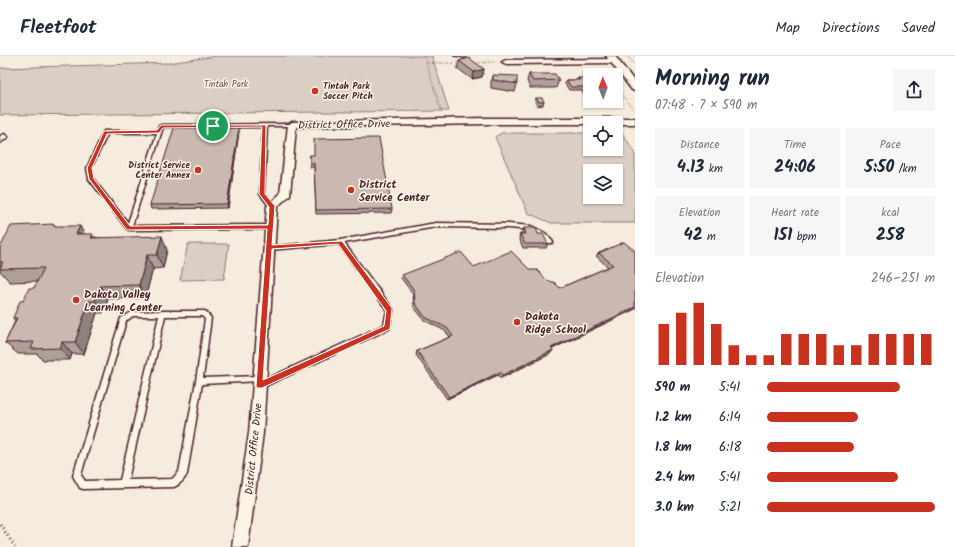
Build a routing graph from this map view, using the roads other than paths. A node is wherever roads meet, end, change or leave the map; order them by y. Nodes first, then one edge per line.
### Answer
1 (612, 58) edge
2 (506, 62) road end
3 (635, 88) edge
4 (635, 121) edge
5 (292, 125) junction
6 (264, 126) junction
7 (159, 132) junction
8 (272, 206) junction
9 (270, 227) junction
10 (128, 228) junction
11 (340, 242) junction
12 (550, 242) dead end
13 (269, 248) junction
14 (163, 313) junction
15 (199, 381) junction
16 (260, 382) junction
17 (123, 484) junction
18 (240, 547) edge

1 - 2 street
1 - 3 street
4 - 5 street, District Office Drive
5 - 6 lane
5 - 8 street, District Office Drive
6 - 7 lane
6 - 8 lane
7 - 10 lane
7 - 10 lane
8 - 9 street, District Office Drive
9 - 10 lane
9 - 13 street, District Office Drive
11 - 12 lane
11 - 13 lane
11 - 16 lane
13 - 16 street, District Office Drive
14 - 15 lane
14 - 17 lane
14 - 17 lane
15 - 16 lane
15 - 17 lane
16 - 18 street, District Office Drive

